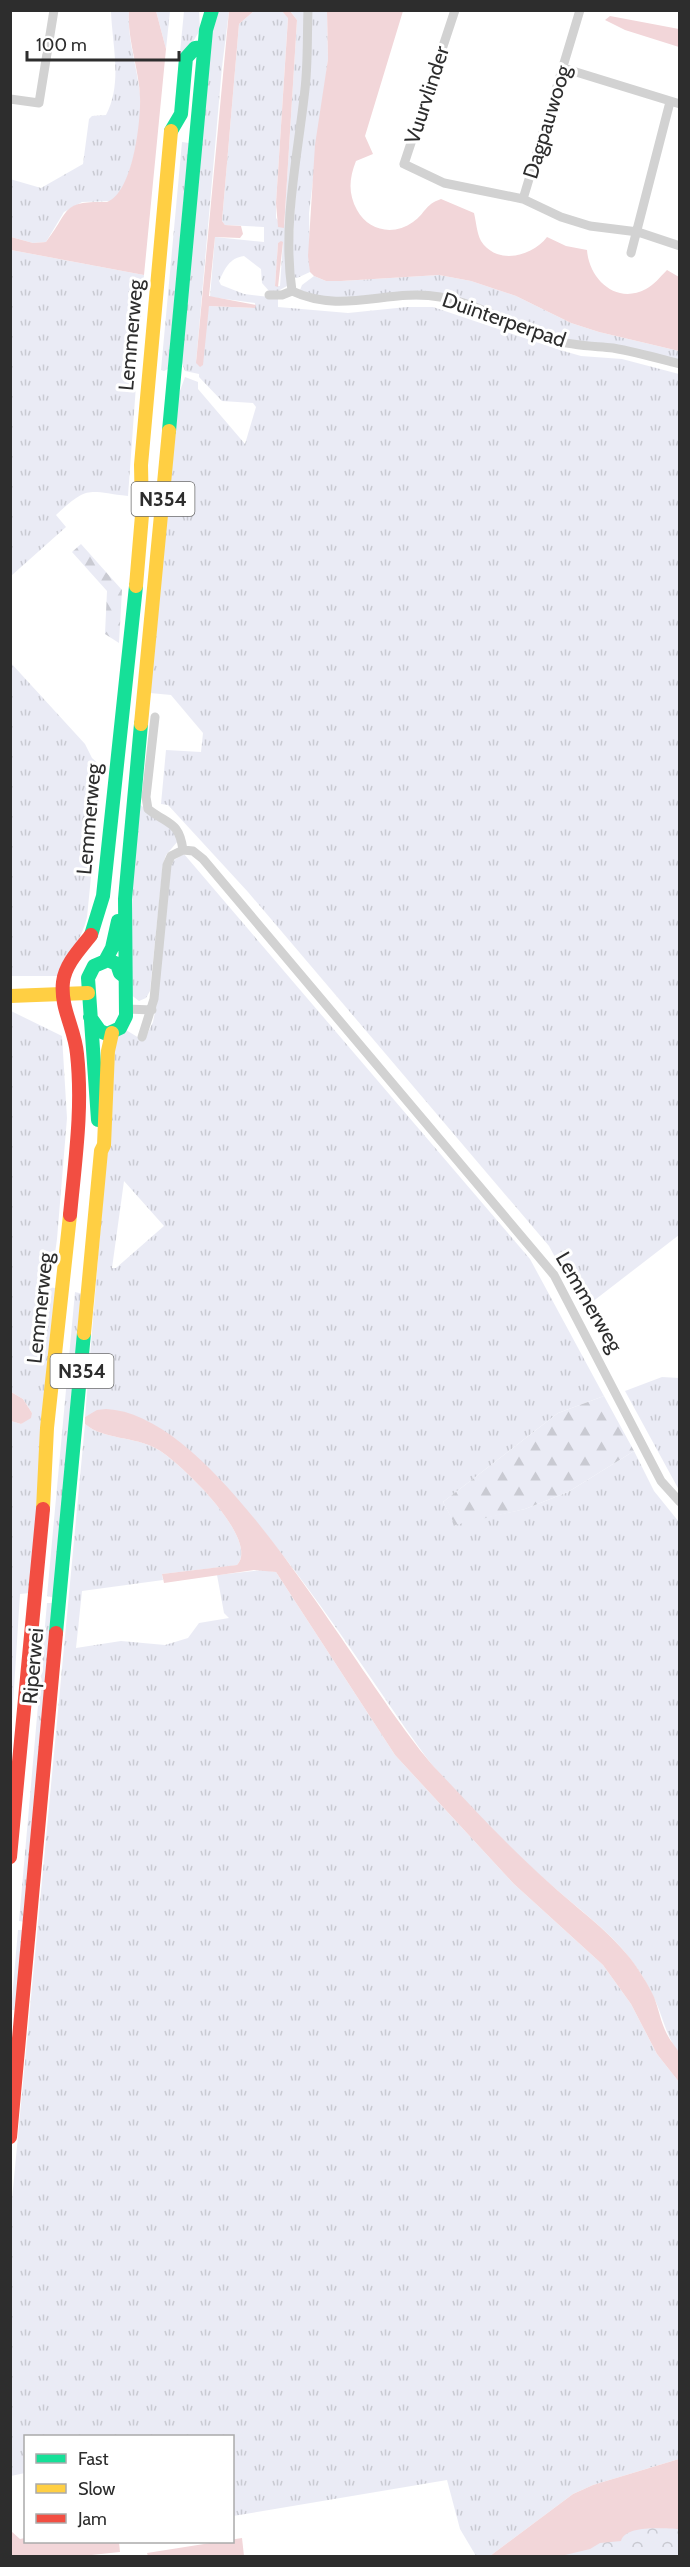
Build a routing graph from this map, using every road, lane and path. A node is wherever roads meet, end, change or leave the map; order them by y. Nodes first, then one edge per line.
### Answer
1 (54, 10) edge
2 (203, 10) edge
3 (212, 10) edge
4 (308, 10) edge
5 (455, 10) edge
6 (580, 10) edge
7 (206, 30) junction
8 (204, 47) junction
9 (563, 68) junction
10 (10, 99) edge
11 (675, 103) edge
12 (523, 199) junction
13 (638, 232) junction
14 (680, 246) edge
15 (630, 253) dead end
16 (292, 291) junction
17 (269, 295) dead end
18 (680, 364) edge
19 (155, 717) dead end
20 (183, 850) junction
21 (125, 899) junction
22 (105, 961) junction
23 (125, 977) junction
24 (88, 993) junction
25 (63, 994) junction
26 (10, 996) edge
27 (127, 1009) junction
28 (152, 1010) junction
29 (90, 1017) junction
30 (112, 1033) junction
31 (142, 1036) dead end
32 (101, 1151) junction
33 (680, 1502) edge
34 (35, 1599) joint
35 (10, 1857) edge
36 (10, 2137) edge

1 - 10 street
2 - 7 main road, Lemmerweg / N354
3 - 7 main road, Lemmerweg / N354
4 - 16 street
5 - 12 street, Vuurvlinder
6 - 9 street, Dagpauwoog
7 - 8 main road, Lemmerweg / N354
8 - 21 main road, Lemmerweg / N354
8 - 25 main road, Lemmerweg
9 - 11 street
9 - 12 street, Dagpauwoog
11 - 13 street
12 - 13 street, Dagpauwoog
13 - 14 street, Dagpauwoog
13 - 15 street
16 - 17 street, Duinterperpad
16 - 18 street, Duinterperpad
19 - 20 street
20 - 28 street
20 - 33 street, Lemmerweg
21 - 22 main road, Lemmerweg / N354
21 - 23 main road, Lemmerweg / N354
22 - 23 main road
22 - 24 main road, N354
23 - 27 main road, N354
24 - 25 main road
24 - 29 main road, N354
25 - 26 main road
25 - 34 main road, Lemmerweg
27 - 28 street
27 - 30 main road, N354
28 - 31 street
29 - 30 main road
29 - 32 main road, N354
30 - 32 main road, N354
32 - 36 main road, Riperwei / N354
34 - 35 main road, Riperwei

